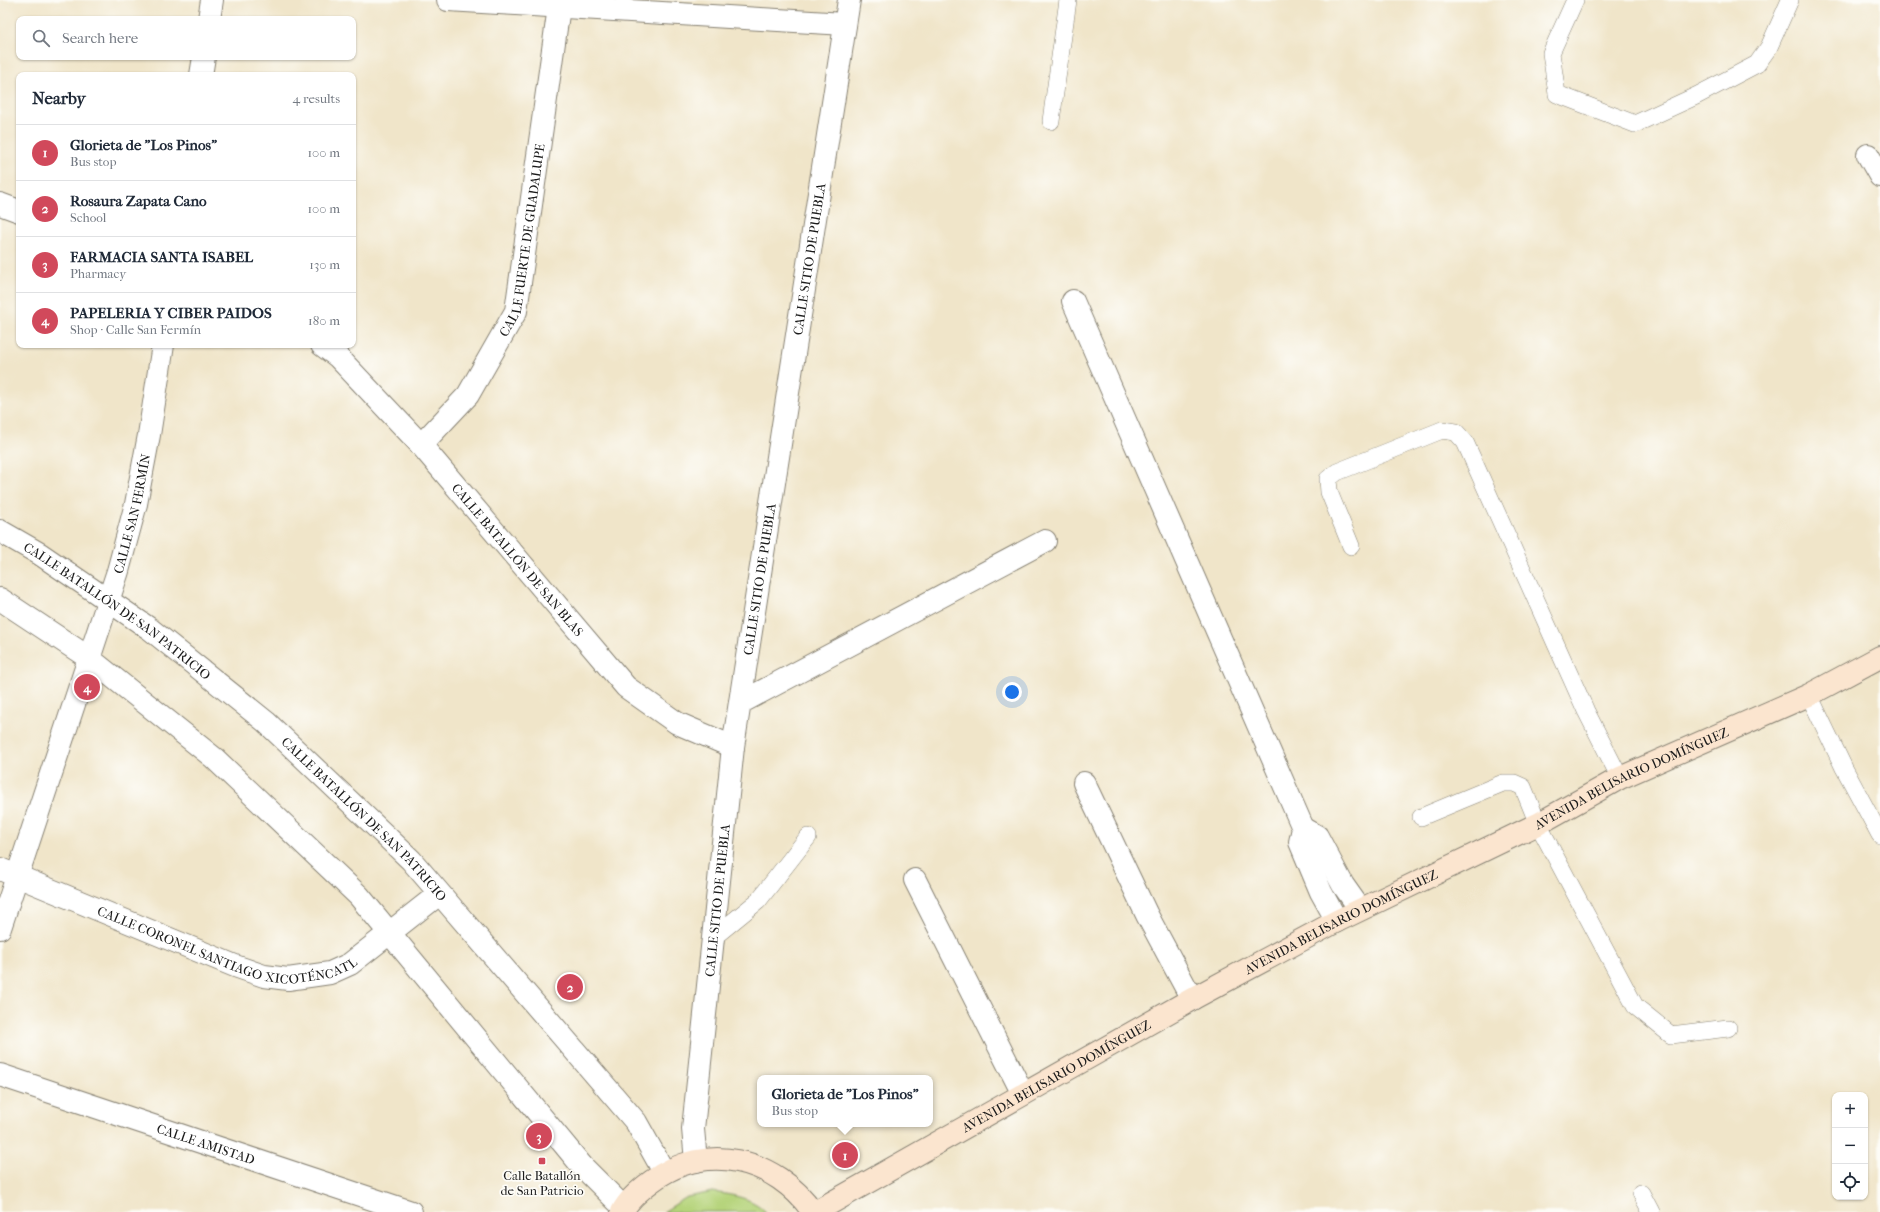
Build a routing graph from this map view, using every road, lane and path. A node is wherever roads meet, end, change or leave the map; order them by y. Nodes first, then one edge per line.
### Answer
1 (212, 0) edge
2 (448, 0) edge
3 (849, 0) edge
4 (1068, 0) edge
5 (1575, 0) edge
6 (1790, 0) edge
7 (559, 8) junction
8 (209, 16) edge
9 (845, 24) junction
10 (204, 60) edge
11 (202, 72) edge
12 (1051, 121) dead end
13 (1868, 155) dead end
14 (1880, 176) edge
15 (0, 204) edge
16 (16, 210) edge
17 (1073, 301) dead end
18 (163, 348) edge
19 (326, 348) edge
20 (421, 445) junction
21 (0, 532) edge
22 (1045, 541) dead end
23 (1351, 546) dead end
24 (0, 599) edge
25 (108, 600) junction
26 (1880, 657) edge
27 (89, 658) junction
28 (1808, 695) junction
29 (740, 703) junction
30 (733, 747) junction
31 (1620, 778) junction
32 (1084, 784) dead end
33 (1420, 818) dead end
34 (1538, 824) junction
35 (1303, 828) junction
36 (1880, 835) edge
37 (808, 837) dead end
38 (9, 872) edge
39 (915, 880) dead end
40 (439, 894) junction
41 (1360, 909) junction
42 (1337, 921) junction
43 (0, 928) edge
44 (390, 933) junction
45 (714, 937) junction
46 (1192, 999) junction
47 (1728, 1028) dead end
48 (0, 1075) edge
49 (1023, 1094) junction
50 (696, 1161) junction
51 (664, 1172) junction
52 (1641, 1193) dead end
53 (623, 1210) edge
54 (411, 1212) edge
55 (814, 1212) edge
56 (1651, 1212) edge

1 - 8 street
2 - 7 street
3 - 9 street, CALLE SITIO DE PUEBLA
4 - 12 lane
5 - 6 lane
7 - 9 street
7 - 20 street, CALLE FUERTE DE GUADALUPE
9 - 29 street, CALLE SITIO DE PUEBLA
10 - 11 street
13 - 14 street
15 - 16 street
17 - 35 street
18 - 25 street, CALLE SAN FERMÍN
19 - 20 street, CALLE BATALLÓN DE SAN BLAS
20 - 30 street, CALLE BATALLÓN DE SAN BLAS
21 - 25 street, CALLE BATALLÓN DE SAN PATRICIO
22 - 29 street
23 - 31 lane
24 - 27 street
25 - 27 street, CALLE SAN FERMÍN
25 - 40 street, CALLE BATALLÓN DE SAN PATRICIO
26 - 28 main road, AVENIDA BELISARIO DOMÍNGUEZ
27 - 38 street, CALLE SAN FERMÍN
27 - 44 street
28 - 31 main road, AVENIDA BELISARIO DOMÍNGUEZ
28 - 36 lane
29 - 30 street, CALLE SITIO DE PUEBLA
30 - 45 street, CALLE SITIO DE PUEBLA
31 - 34 main road, AVENIDA BELISARIO DOMÍNGUEZ
32 - 46 street
33 - 34 lane
34 - 41 main road, AVENIDA BELISARIO DOMÍNGUEZ
34 - 47 lane
35 - 41 street
35 - 42 street
37 - 45 lane
38 - 43 street, CALLE SAN FERMÍN
38 - 44 street, CALLE CORONEL SANTIAGO XICOTÉNCATL
39 - 49 street
40 - 44 street, CALLE CORONEL SANTIAGO XICOTÉNCATL
40 - 51 street, CALLE BATALLÓN DE SAN PATRICIO
41 - 42 main road, AVENIDA BELISARIO DOMÍNGUEZ
42 - 46 main road, AVENIDA BELISARIO DOMÍNGUEZ
44 - 53 street
45 - 50 street, CALLE SITIO DE PUEBLA
46 - 49 main road, AVENIDA BELISARIO DOMÍNGUEZ
48 - 54 street, CALLE AMISTAD
49 - 55 main road, AVENIDA BELISARIO DOMÍNGUEZ
50 - 51 main road
50 - 55 main road
51 - 53 main road
52 - 56 lane

